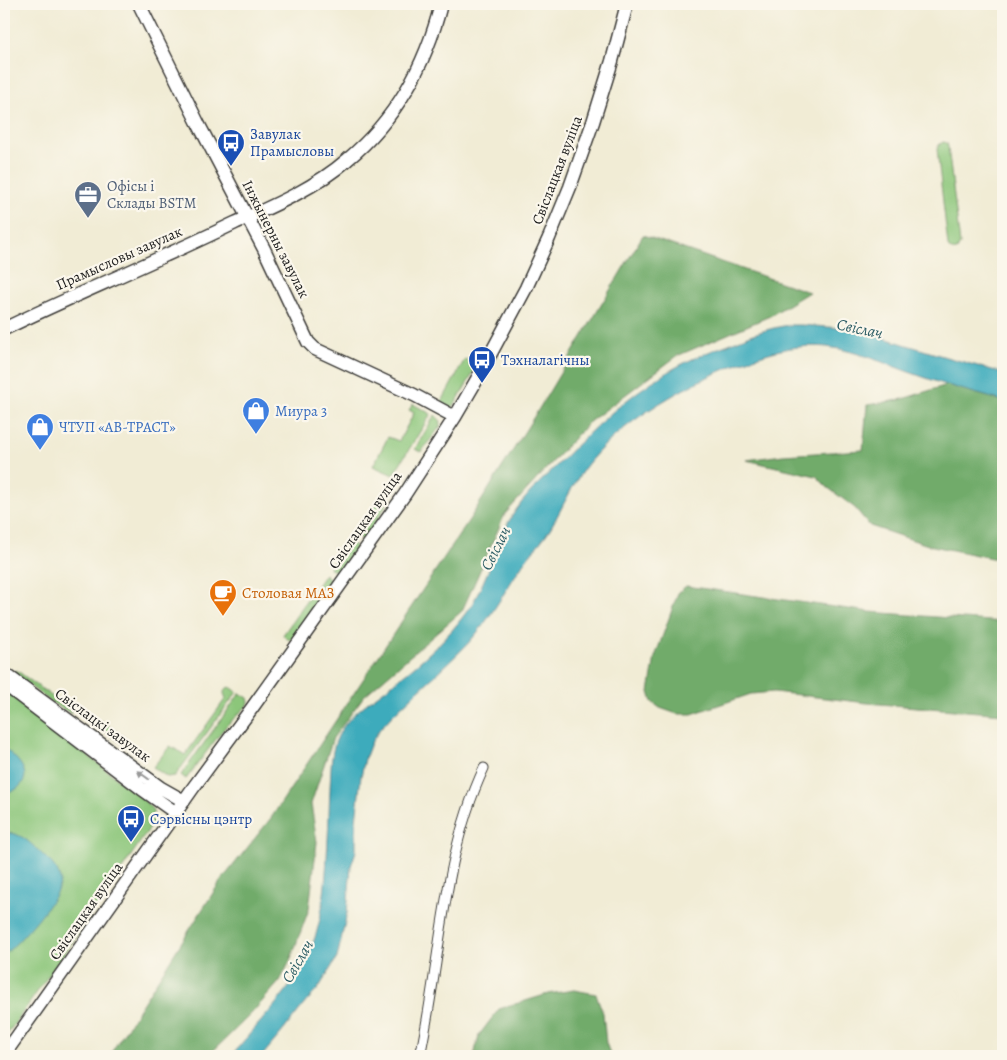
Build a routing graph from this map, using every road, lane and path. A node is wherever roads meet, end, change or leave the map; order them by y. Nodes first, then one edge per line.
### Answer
1 (139, 4) edge
2 (441, 4) edge
3 (627, 4) edge
4 (248, 218) junction
5 (4, 329) edge
6 (454, 417) junction
7 (4, 673) edge
8 (4, 684) edge
9 (484, 768) dead end
10 (184, 801) junction
11 (176, 812) junction
12 (4, 1055) edge
13 (420, 1056) edge

1 - 4 street, Інжынерны завулак
2 - 4 street, Прамысловы завулак
3 - 6 street, Свіслацкая вуліца
4 - 5 street, Прамысловы завулак
4 - 6 street, Інжынерны завулак
6 - 10 street, Свіслацкая вуліца
10 -> 7 street, Свіслацкі завулак
8 - 11 street, Свіслацкі завулак
9 - 13 street
10 - 11 street, Свіслацкая вуліца
11 - 12 street, Свіслацкая вуліца

